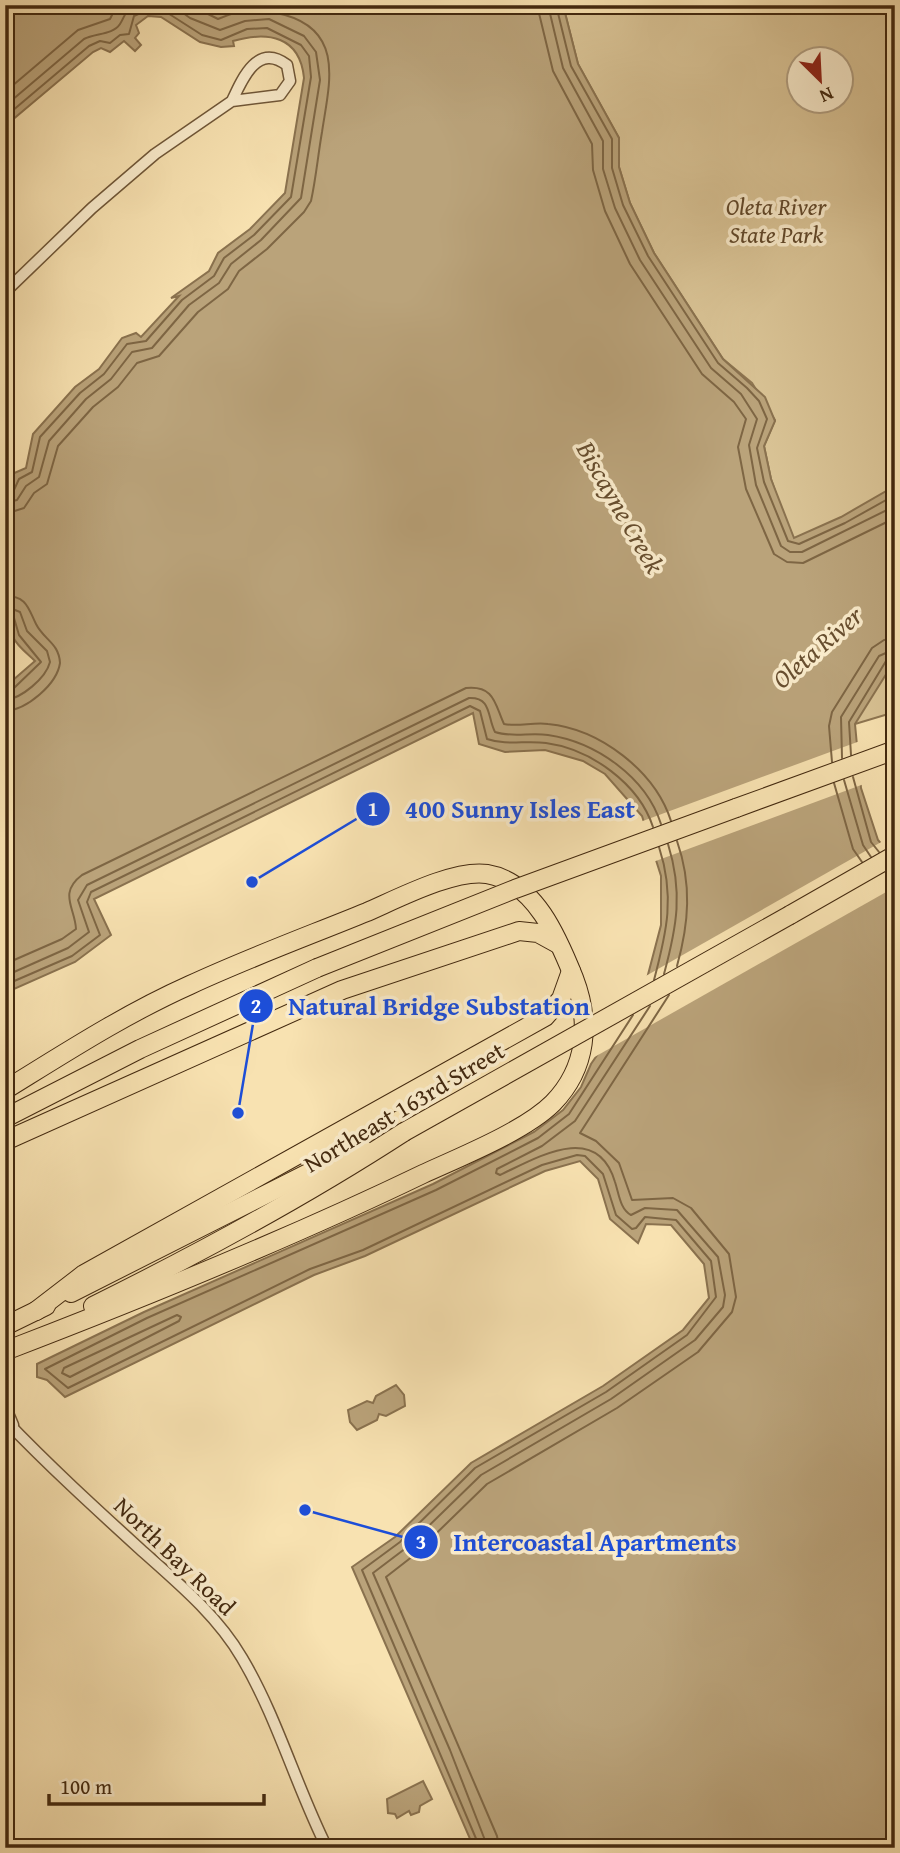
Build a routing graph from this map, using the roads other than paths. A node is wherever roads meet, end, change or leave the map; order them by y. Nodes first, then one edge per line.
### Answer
1 (232, 101) junction
2 (5, 292) edge
3 (895, 750) edge
4 (895, 855) edge
5 (560, 946) junction
6 (571, 971) junction
7 (5, 1090) edge
8 (5, 1118) edge
9 (404, 1132) junction
10 (5, 1141) edge
11 (36, 1311) junction
12 (5, 1326) edge
13 (5, 1351) edge
14 (5, 1406) edge
15 (5, 1420) edge
16 (16, 1431) junction
17 (327, 1848) edge

1 - 1 street
1 - 2 street
3 - 8 main road, bridge
4 - 9 main road, Northeast 163rd Street, bridge
5 - 6 main road
5 - 7 main road
5 - 10 main road
6 - 11 main road
6 - 13 main road
9 - 11 main road
9 - 13 main road, Northeast 163rd Street
11 - 12 main road
14 - 16 street, North Bay Road
15 - 16 street, North Bay Road
16 - 17 street, North Bay Road

